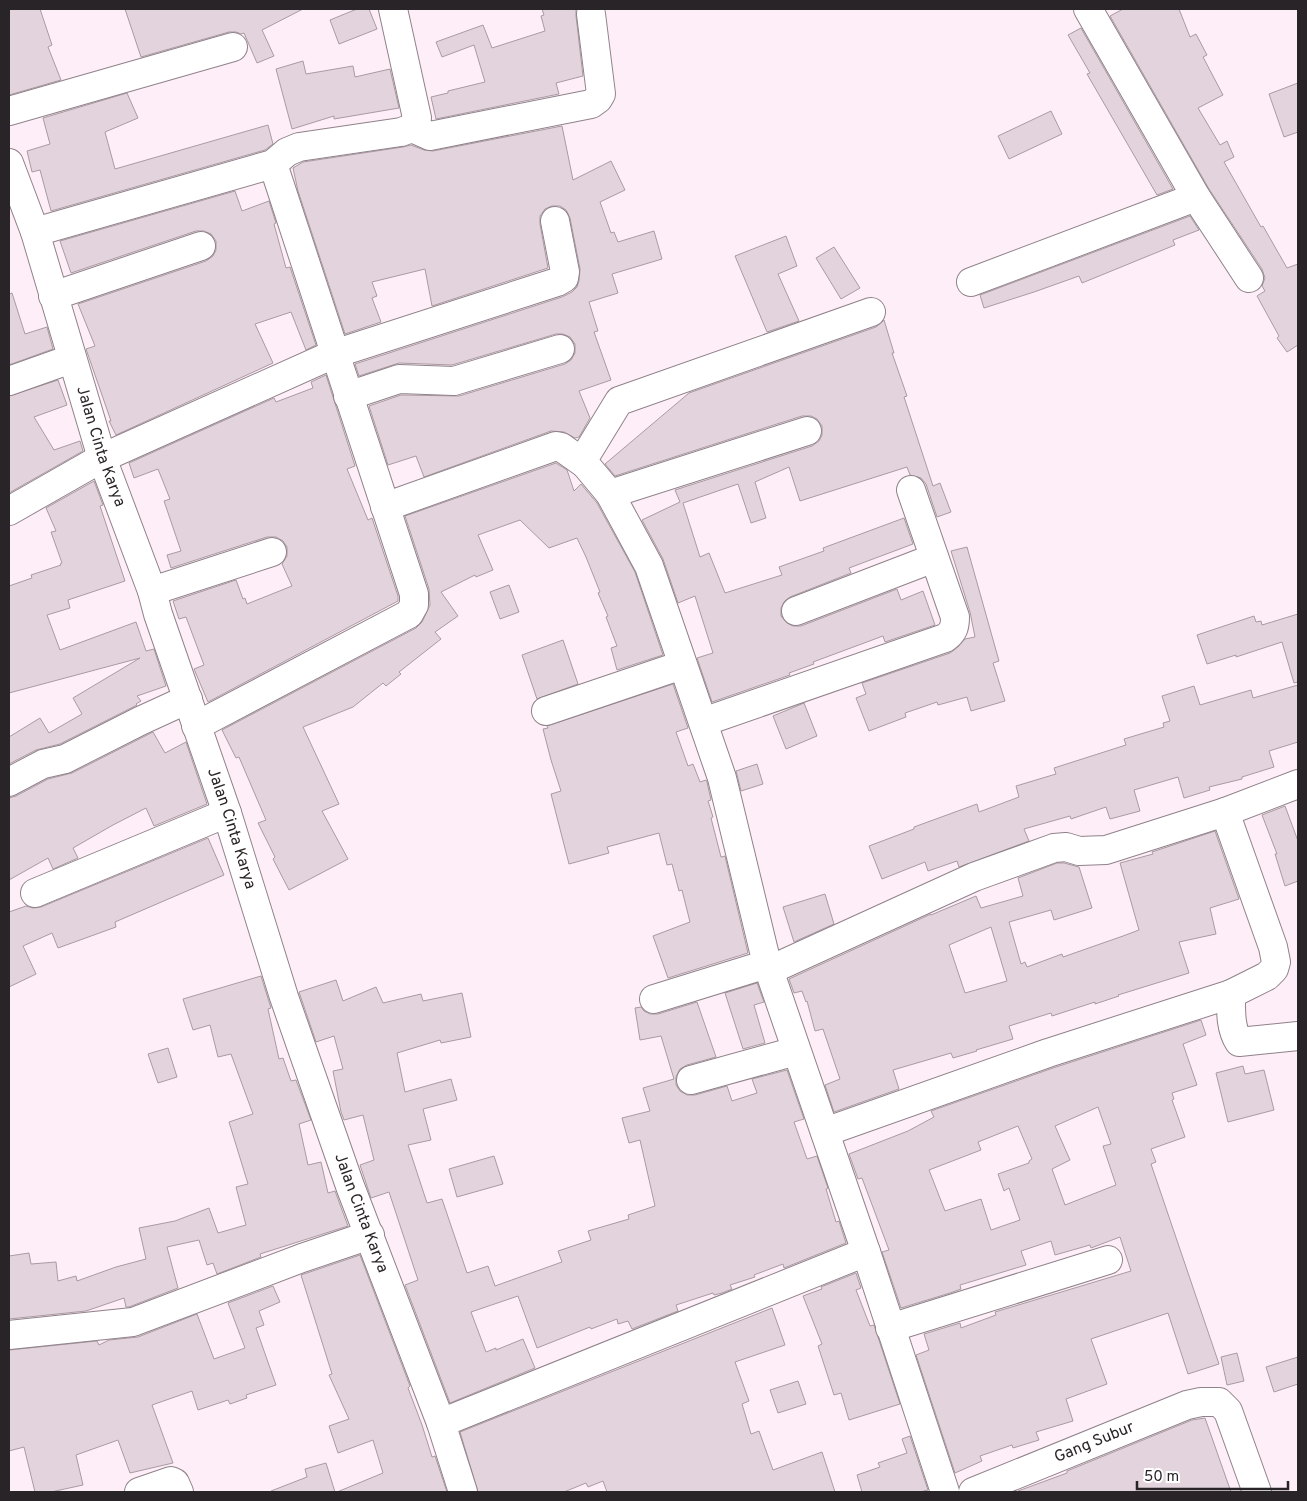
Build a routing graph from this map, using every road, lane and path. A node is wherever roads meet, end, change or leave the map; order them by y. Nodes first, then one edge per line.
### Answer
1 (393, 9) edge
2 (1088, 9) edge
3 (591, 14) dead end
4 (233, 47) dead end
5 (9, 111) edge
6 (412, 128) junction
7 (9, 163) edge
8 (273, 164) junction
9 (1196, 197) junction
10 (555, 221) dead end
11 (35, 232) junction
12 (201, 246) dead end
13 (1249, 278) dead end
14 (971, 282) dead end
15 (53, 296) junction
16 (871, 312) dead end
17 (560, 349) dead end
18 (334, 354) junction
19 (71, 359) junction
20 (9, 382) edge
21 (348, 396) junction
22 (806, 431) dead end
23 (102, 458) junction
24 (585, 464) junction
25 (911, 490) dead end
26 (610, 494) junction
27 (385, 507) junction
28 (9, 511) edge
29 (272, 552) dead end
30 (934, 558) junction
31 (152, 591) junction
32 (796, 611) dead end
33 (682, 665) junction
34 (188, 699) junction
35 (546, 711) dead end
36 (703, 722) junction
37 (196, 726) junction
38 (9, 782) edge
39 (1298, 784) edge
40 (1225, 812) junction
41 (227, 813) junction
42 (35, 893) dead end
43 (769, 967) junction
44 (1232, 994) junction
45 (654, 999) dead end
46 (1298, 1036) edge
47 (796, 1051) junction
48 (691, 1080) dead end
49 (825, 1132) junction
50 (370, 1235) junction
51 (866, 1252) junction
52 (1108, 1260) dead end
53 (890, 1328) junction
54 (9, 1335) edge
55 (441, 1423) junction
56 (460, 1491) edge
57 (139, 1492) edge
58 (179, 1492) edge
59 (945, 1492) edge
60 (973, 1492) edge
61 (1257, 1492) edge

1 - 6 street
2 - 9 street
3 - 6 street
4 - 5 street
6 - 8 street
7 - 11 street, Jalan Cinta Karya
8 - 11 street
8 - 18 street
9 - 13 street
9 - 14 street
10 - 18 street
11 - 15 street, Jalan Cinta Karya
12 - 15 street
15 - 19 street, Jalan Cinta Karya
16 - 24 street
17 - 21 street
18 - 21 street
18 - 23 street
19 - 20 street
19 - 23 street, Jalan Cinta Karya
21 - 27 street
22 - 26 street
23 - 28 street
23 - 31 street, Jalan Cinta Karya
24 - 26 street
24 - 27 street
25 - 30 street
26 - 33 street
27 - 37 street
29 - 31 street
30 - 32 street
30 - 36 street
31 - 34 street, Jalan Cinta Karya
33 - 35 street
33 - 36 street
34 - 37 street, Jalan Cinta Karya
34 - 38 street
36 - 43 street
37 - 41 street, Jalan Cinta Karya
39 - 40 street
40 - 43 street
40 - 44 street
41 - 42 street
41 - 50 street, Jalan Cinta Karya
43 - 45 street
43 - 47 street
44 - 46 street
44 - 49 street
47 - 48 street
47 - 49 street
49 - 51 street
50 - 54 street
50 - 55 street, Jalan Cinta Karya
51 - 53 street
51 - 55 street
52 - 53 street
53 - 59 street
55 - 56 street, Jalan Cinta Karya
57 - 58 street
60 - 61 street, Gang Subur

